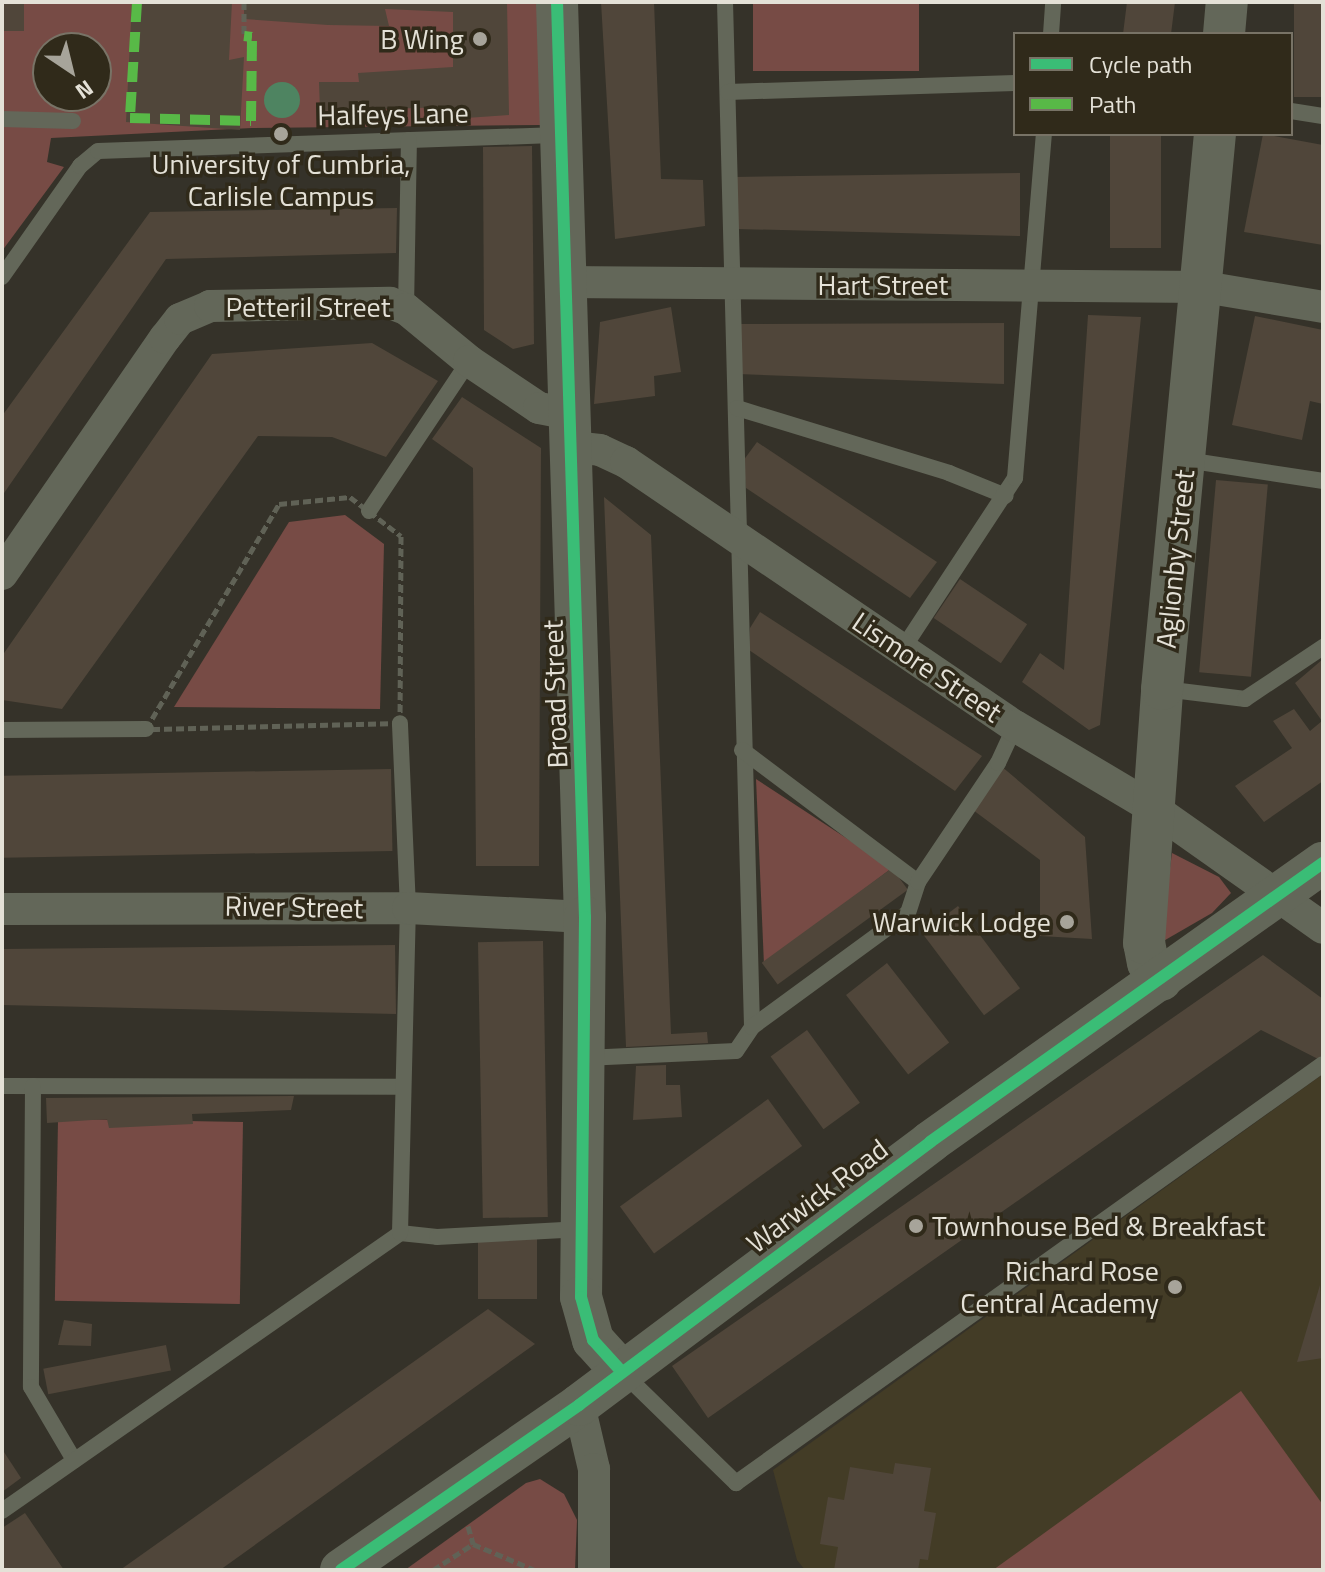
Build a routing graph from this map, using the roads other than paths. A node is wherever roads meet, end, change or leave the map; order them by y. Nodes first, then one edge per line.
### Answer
1 (557, 2) edge
2 (725, 2) edge
3 (1053, 2) edge
4 (1227, 2) edge
5 (1051, 32) edge
6 (1224, 32) edge
7 (1013, 83) edge
8 (728, 92) junction
9 (1293, 111) edge
10 (1323, 116) edge
11 (2, 119) edge
12 (73, 121) dead end
13 (560, 135) junction
14 (1044, 136) edge
15 (1215, 136) edge
16 (409, 140) junction
17 (2, 277) edge
18 (563, 282) junction
19 (733, 285) junction
20 (1032, 285) junction
21 (1204, 287) junction
22 (1323, 307) edge
23 (406, 309) junction
24 (469, 361) junction
25 (737, 408) junction
26 (572, 430) junction
27 (1185, 459) junction
28 (1323, 481) edge
29 (1006, 496) junction
30 (369, 511) road end
31 (739, 538) junction
32 (11, 540) edge
33 (2, 574) edge
34 (1323, 647) edge
35 (902, 650) junction
36 (1162, 689) junction
37 (400, 723) road end
38 (1015, 726) junction
39 (146, 729) road end
40 (2, 730) edge
41 (742, 750) junction
42 (1153, 808) junction
43 (1323, 863) edge
44 (918, 882) junction
45 (1279, 896) junction
46 (408, 908) junction
47 (2, 909) edge
48 (585, 917) junction
49 (1323, 928) edge
50 (1161, 980) junction
51 (752, 1027) junction
52 (583, 1058) junction
53 (1323, 1064) edge
54 (2, 1086) edge
55 (33, 1086) junction
56 (403, 1087) junction
57 (582, 1229) junction
58 (400, 1233) junction
59 (622, 1372) junction
60 (579, 1405) junction
61 (74, 1460) junction
62 (2, 1511) edge
63 (341, 1570) edge
64 (594, 1570) edge

1 - 13 street, Broad Street
2 - 8 lane
3 - 5 lane
4 - 6 street
7 - 8 lane
8 - 19 lane
9 - 10 lane
11 - 12 lane
13 - 16 lane, Halfeys Lane
13 - 18 street, Broad Street
14 - 20 lane
15 - 21 street, Aglionby Street
16 - 17 lane, Halfeys Lane
16 - 23 lane
18 - 19 street, Hart Street
18 - 26 street, Broad Street
19 - 20 street, Hart Street
19 - 25 lane
20 - 21 street, Hart Street
20 - 29 lane
21 - 22 street, Hart Street
21 - 27 street, Aglionby Street
23 - 24 street, Petteril Street
23 - 32 street, Petteril Street
24 - 26 street, Petteril Street
24 - 30 lane
25 - 29 lane
25 - 31 lane
26 - 31 street, Lismore Street
26 - 48 street, Broad Street
27 - 28 lane
27 - 36 street, Aglionby Street
29 - 35 lane
31 - 35 street, Lismore Street
31 - 41 lane
32 - 33 street, Petteril Street
34 - 36 lane
35 - 38 street, Lismore Street
36 - 42 street, Aglionby Street
37 - 46 lane
38 - 42 street, Lismore Street
38 - 44 lane
39 - 40 lane
41 - 44 lane
41 - 51 lane
42 - 45 street, Lismore Street
42 - 50 street, Aglionby Street
43 - 45 street, Warwick Road
44 - 51 lane
45 - 49 street, Lismore Street
45 - 50 street, Warwick Road
46 - 47 street, River Street
46 - 48 street, River Street
46 - 56 lane
48 - 52 street, Broad Street
50 - 59 street, Warwick Road
51 - 52 lane
52 - 57 street, Broad Street
53 - 59 lane
54 - 55 lane
55 - 56 lane
55 - 61 lane
56 - 58 lane
57 - 58 lane
57 - 59 street, Broad Street
58 - 61 lane
59 - 60 street, Warwick Road
60 - 63 street, Warwick Road
60 - 64 street
61 - 62 lane

